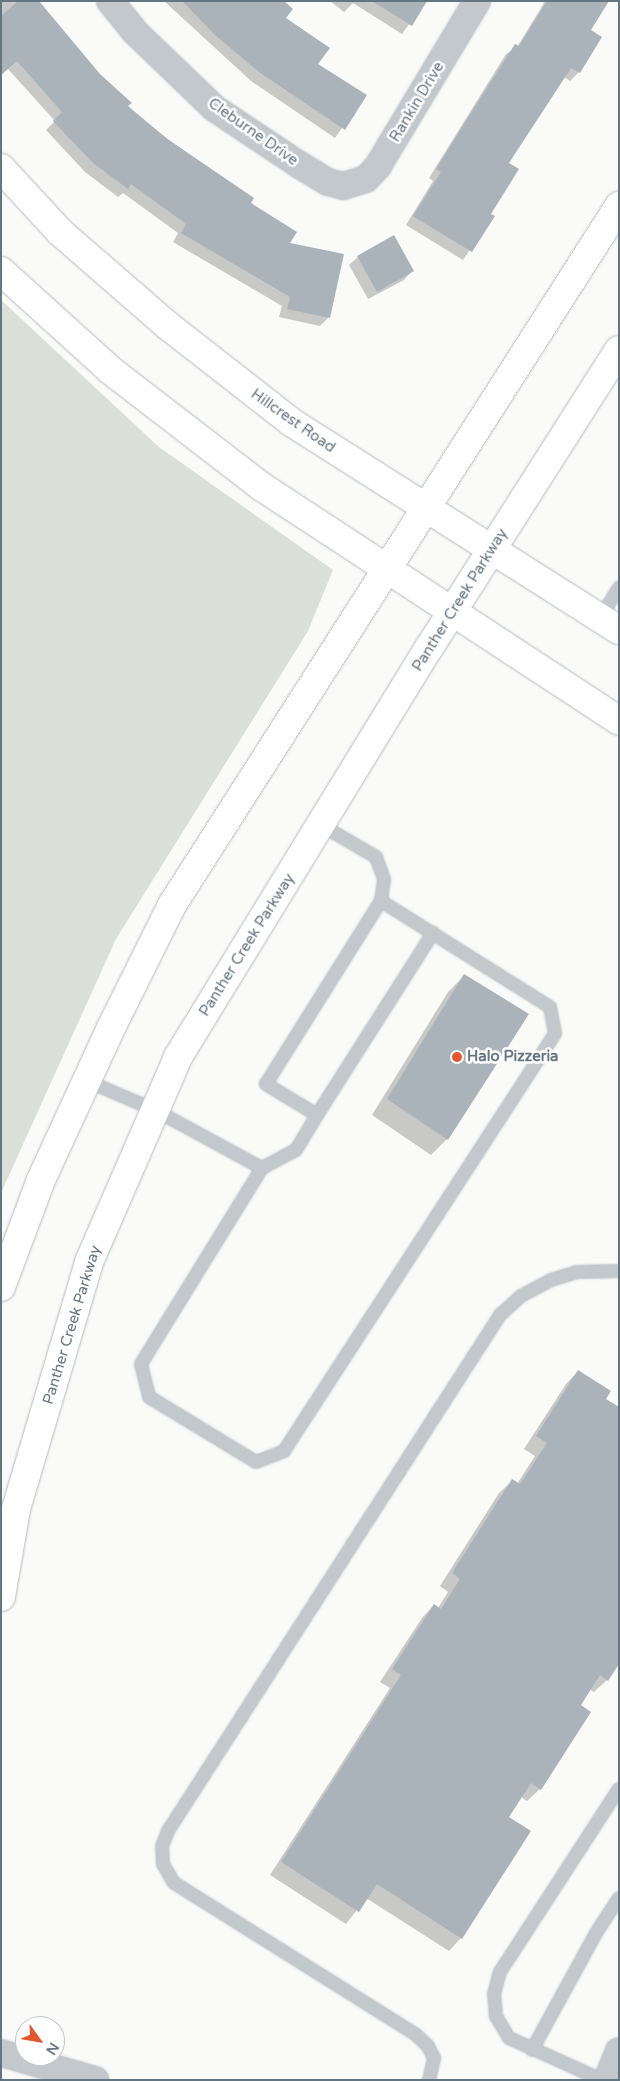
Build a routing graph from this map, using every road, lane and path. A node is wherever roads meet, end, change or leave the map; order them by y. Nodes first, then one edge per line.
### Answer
1 (110, 1) edge
2 (478, 1) edge
3 (1, 168) edge
4 (342, 186) joint
5 (619, 206) edge
6 (1, 271) edge
7 (619, 350) edge
8 (424, 508) junction
9 (492, 549) junction
10 (387, 569) junction
11 (619, 587) edge
12 (454, 611) junction
13 (609, 624) edge
14 (619, 721) edge
15 (321, 824) junction
16 (381, 901) junction
17 (433, 933) junction
18 (87, 1081) junction
19 (155, 1110) junction
20 (317, 1115) junction
21 (262, 1168) junction
22 (619, 1272) edge
23 (1, 1287) edge
24 (1, 1596) edge
25 (619, 1789) edge
26 (619, 1898) edge
27 (532, 2050) junction
28 (619, 2052) edge
29 (1, 2054) edge
30 (96, 2080) edge
31 (428, 2080) edge
32 (602, 2080) edge
33 (606, 2080) edge

1 - 4 street, Cleburne Drive
2 - 4 street, Rankin Drive
3 - 8 main road, Hillcrest Road
5 - 8 main road
6 - 10 main road
7 - 9 main road, Panther Creek Parkway
8 - 9 main road, Hillcrest Road
8 - 10 main road
9 - 12 main road, Panther Creek Parkway
9 - 13 main road, Hillcrest Road
10 - 12 main road
10 - 18 main road
11 - 13 lane
12 - 14 main road
12 - 15 main road, Panther Creek Parkway
15 - 16 lane
15 - 19 main road, Panther Creek Parkway
16 - 17 lane
16 - 20 lane
17 - 20 lane
17 - 21 lane
18 - 19 lane
18 - 23 main road
19 - 21 lane
19 - 24 main road, Panther Creek Parkway
20 - 21 lane
22 - 31 lane
25 - 27 lane
26 - 27 lane
27 - 32 lane
28 - 33 street
29 - 30 street

